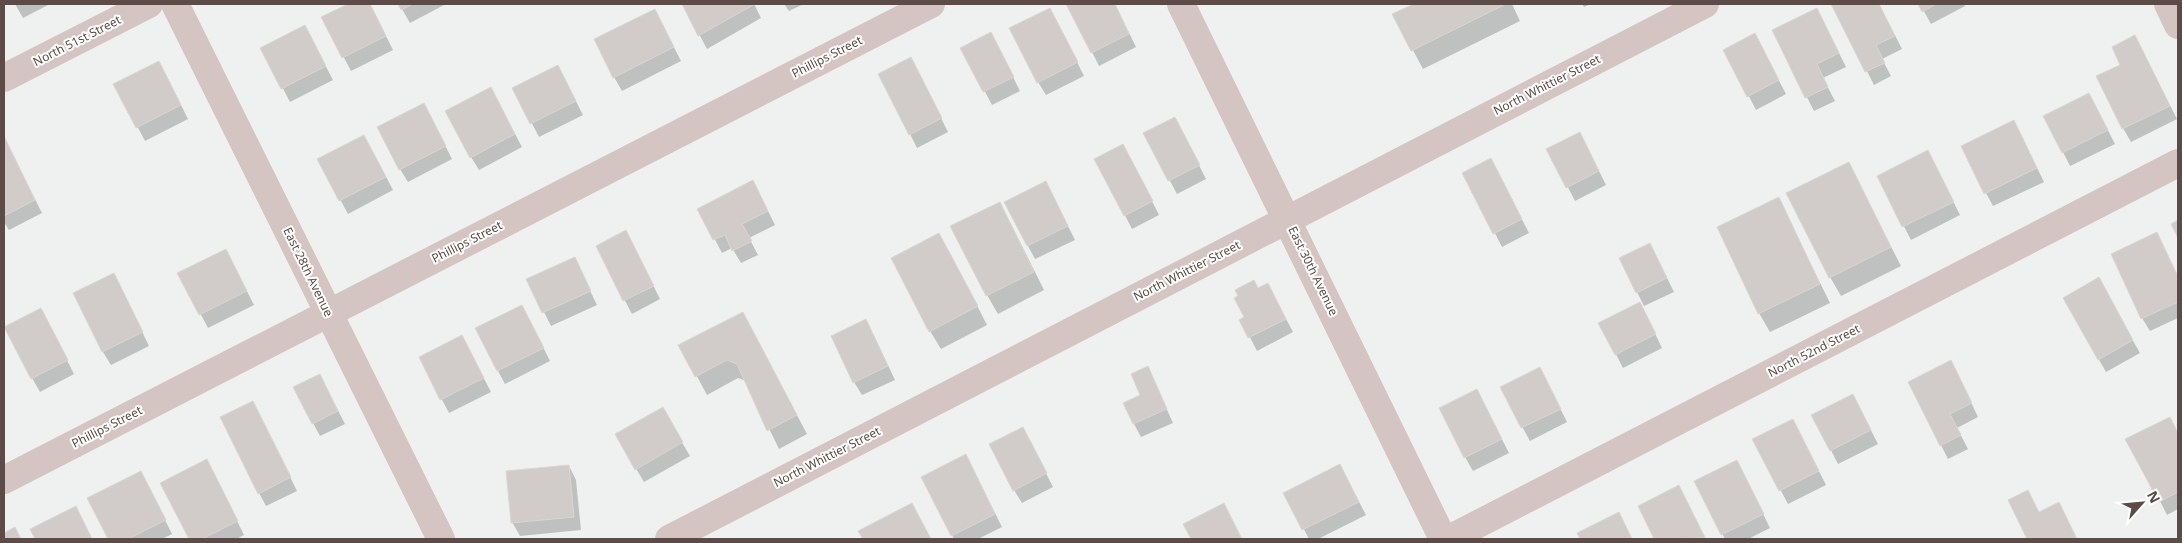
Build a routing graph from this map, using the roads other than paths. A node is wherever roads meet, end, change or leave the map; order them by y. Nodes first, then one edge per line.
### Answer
1 (149, 4) edge
2 (175, 4) edge
3 (930, 4) edge
4 (1181, 4) edge
5 (1706, 4) edge
6 (2168, 4) edge
7 (2178, 25) edge
8 (4, 78) edge
9 (2178, 163) edge
10 (1287, 218) junction
11 (329, 314) junction
12 (4, 480) edge
13 (441, 539) edge
14 (669, 539) edge
15 (1443, 539) edge
16 (1449, 539) edge

1 - 8 street, North 51st Street
2 - 11 street, East 28th Avenue
3 - 11 street, Phillips Street
4 - 10 street, East 30th Avenue
5 - 10 street, North Whittier Street
6 - 7 street
9 - 16 street, North 52nd Street
10 - 14 street, North Whittier Street
10 - 15 street, East 30th Avenue
11 - 12 street, Phillips Street
11 - 13 street, East 28th Avenue

